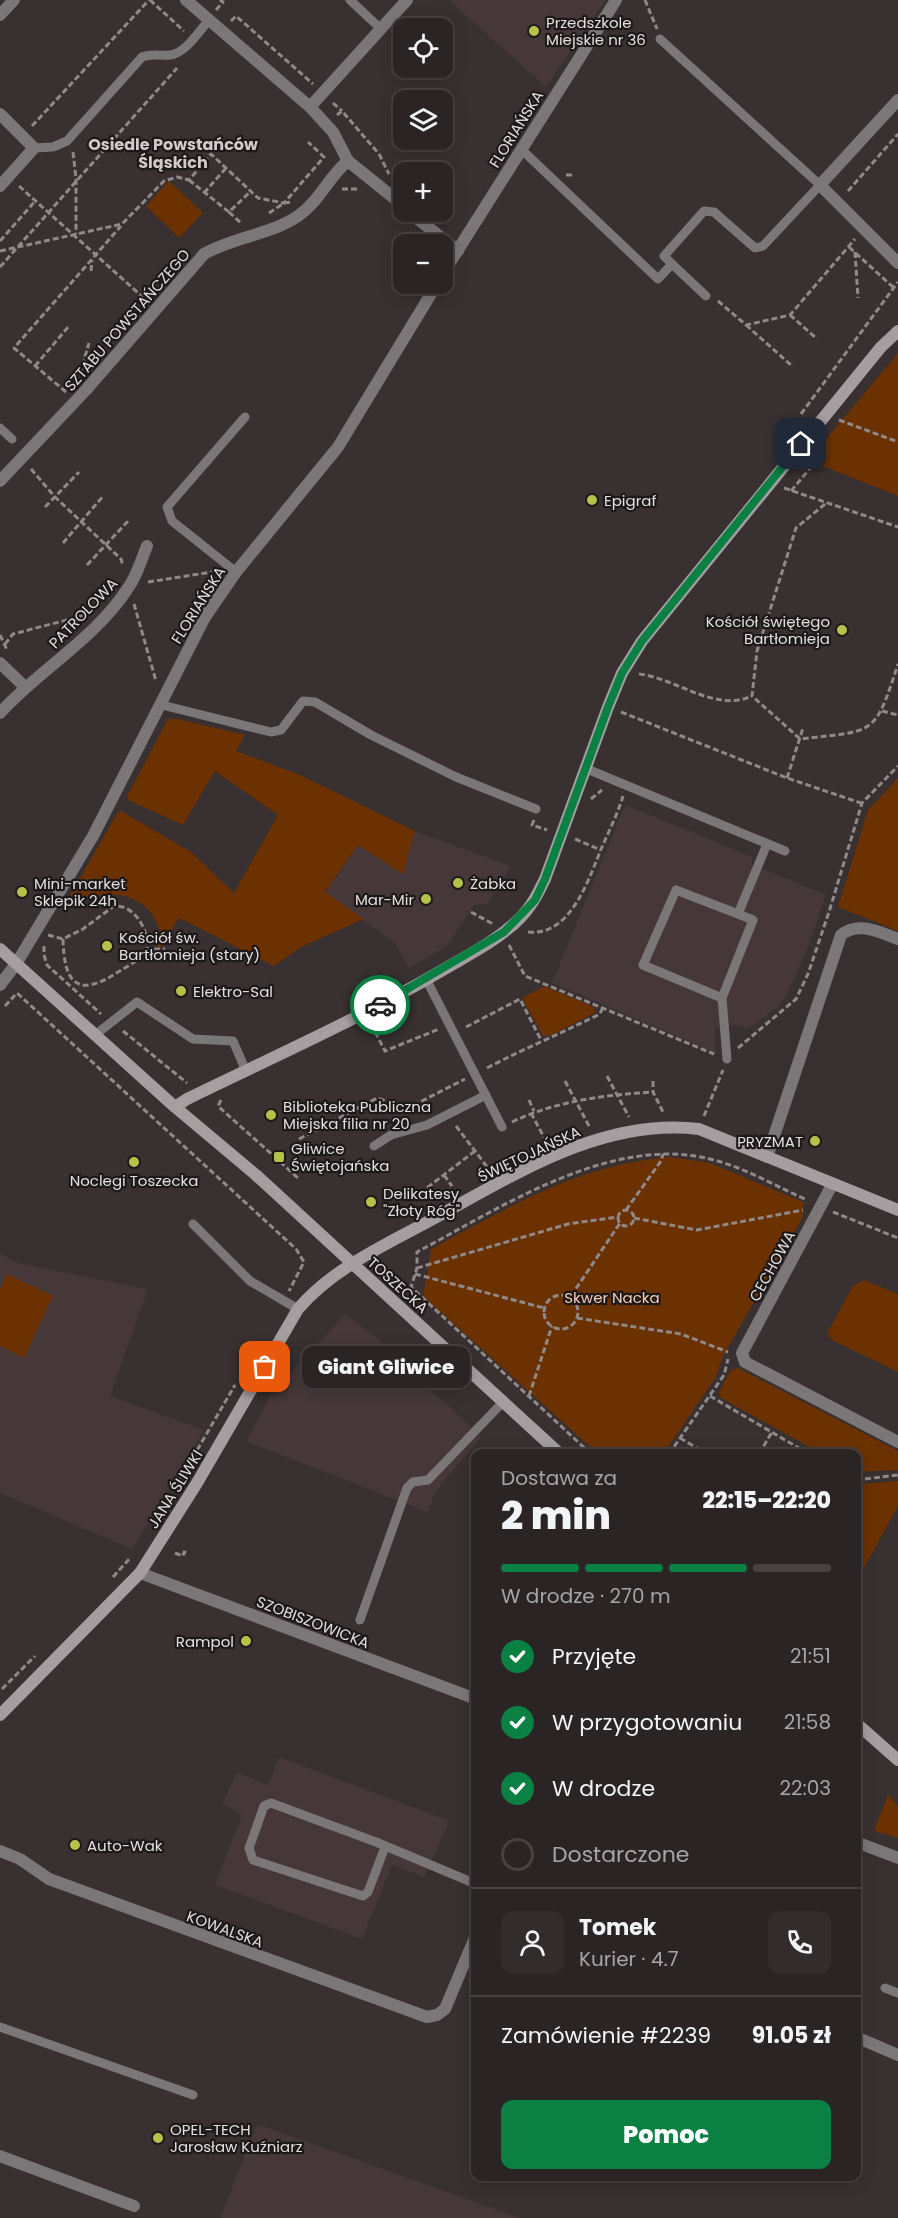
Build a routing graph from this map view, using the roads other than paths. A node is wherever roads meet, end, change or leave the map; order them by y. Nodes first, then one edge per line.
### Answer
1 (14, 0) edge
2 (186, 0) edge
3 (350, 0) edge
4 (407, 0) edge
5 (616, 0) edge
6 (0, 15) edge
7 (212, 17) junction
8 (381, 29) junction
9 (660, 39) road end
10 (898, 100) edge
11 (310, 107) junction
12 (0, 114) edge
13 (34, 148) junction
14 (521, 149) junction
15 (348, 161) junction
16 (820, 185) junction
17 (0, 186) edge
18 (393, 198) edge
19 (422, 222) edge
20 (458, 251) junction
21 (453, 258) edge
22 (898, 263) edge
23 (672, 264) junction
24 (431, 294) edge
25 (706, 296) road end
26 (898, 331) edge
27 (245, 417) dead end
28 (0, 428) edge
29 (12, 439) dead end
30 (0, 481) edge
31 (147, 546) dead end
32 (236, 572) junction
33 (0, 663) edge
34 (24, 687) junction
35 (162, 705) junction
36 (0, 713) edge
37 (587, 769) junction
38 (536, 809) dead end
39 (767, 844) junction
40 (785, 851) dead end
41 (738, 914) junction
42 (898, 939) edge
43 (0, 949) edge
44 (16, 964) junction
45 (426, 980) junction
46 (0, 985) edge
47 (722, 998) junction
48 (95, 1035) junction
49 (726, 1059) road end
50 (246, 1071) junction
51 (486, 1095) junction
52 (175, 1107) junction
53 (502, 1127) road end
54 (374, 1146) dead end
55 (766, 1157) junction
56 (832, 1185) junction
57 (898, 1210) edge
58 (193, 1224) dead end
59 (351, 1263) junction
60 (298, 1309) junction
61 (503, 1402) junction
62 (898, 1442) edge
63 (555, 1449) edge
64 (140, 1573) junction
65 (360, 1620) dead end
66 (471, 1698) edge
67 (0, 1715) edge
68 (861, 1728) edge
69 (898, 1760) edge
70 (861, 1844) edge
71 (385, 1847) junction
72 (0, 1851) edge
73 (898, 1858) edge
74 (471, 1882) edge
75 (471, 1947) edge
76 (885, 1988) dead end
77 (898, 1993) edge
78 (0, 2027) edge
79 (861, 2039) edge
80 (898, 2055) edge
81 (193, 2095) dead end
82 (0, 2156) edge
83 (134, 2206) dead end

1 - 6 street
2 - 7 street
3 - 8 lane
4 - 8 street
5 - 14 street, FLORIAŃSKA
7 - 11 street
7 - 13 lane
8 - 11 street
9 - 16 lane
10 - 16 street
11 - 15 street
12 - 13 street
13 - 17 street
14 - 20 street, FLORIAŃSKA
14 - 23 lane
15 - 18 street
15 - 30 street, SZTABU POWSTAŃCZEGO
16 - 22 street
16 - 23 lane
19 - 20 street
20 - 21 street, FLORIAŃSKA
23 - 25 lane
24 - 32 street, FLORIAŃSKA
26 - 37 street
27 - 32 lane
28 - 29 lane
31 - 34 street, PATROLOWA
32 - 35 street, FLORIAŃSKA
33 - 34 street
34 - 36 street, PATROLOWA
35 - 38 lane
35 - 44 street, FLORIAŃSKA
37 - 39 lane
37 - 45 street
39 - 40 lane
39 - 41 lane
41 - 47 lane
41 - 47 lane
42 - 55 street
43 - 44 street, TOSZECKA
44 - 46 street, FLORIAŃSKA
44 - 48 street, TOSZECKA
45 - 50 street
45 - 51 lane
47 - 49 lane
48 - 50 lane
48 - 52 street, TOSZECKA
50 - 52 street
51 - 53 lane
51 - 54 lane
52 - 59 street, TOSZECKA
55 - 56 street, ŚWIĘTOJAŃSKA
55 - 59 street, ŚWIĘTOJAŃSKA
56 - 57 street, ŚWIĘTOJAŃSKA
56 - 62 street, CECHOWA
58 - 60 lane
59 - 60 street, JANA ŚLIWKI
59 - 61 street, TOSZECKA
60 - 64 street, JANA ŚLIWKI
61 - 63 street, TOSZECKA
61 - 65 lane
64 - 66 street, SZOBISZOWICKA
64 - 67 street, JANA ŚLIWKI
68 - 69 street
70 - 73 street
71 - 71 lane
71 - 74 lane
72 - 75 street, KOWALSKA
76 - 77 lane
78 - 81 lane
79 - 80 street
82 - 83 street

